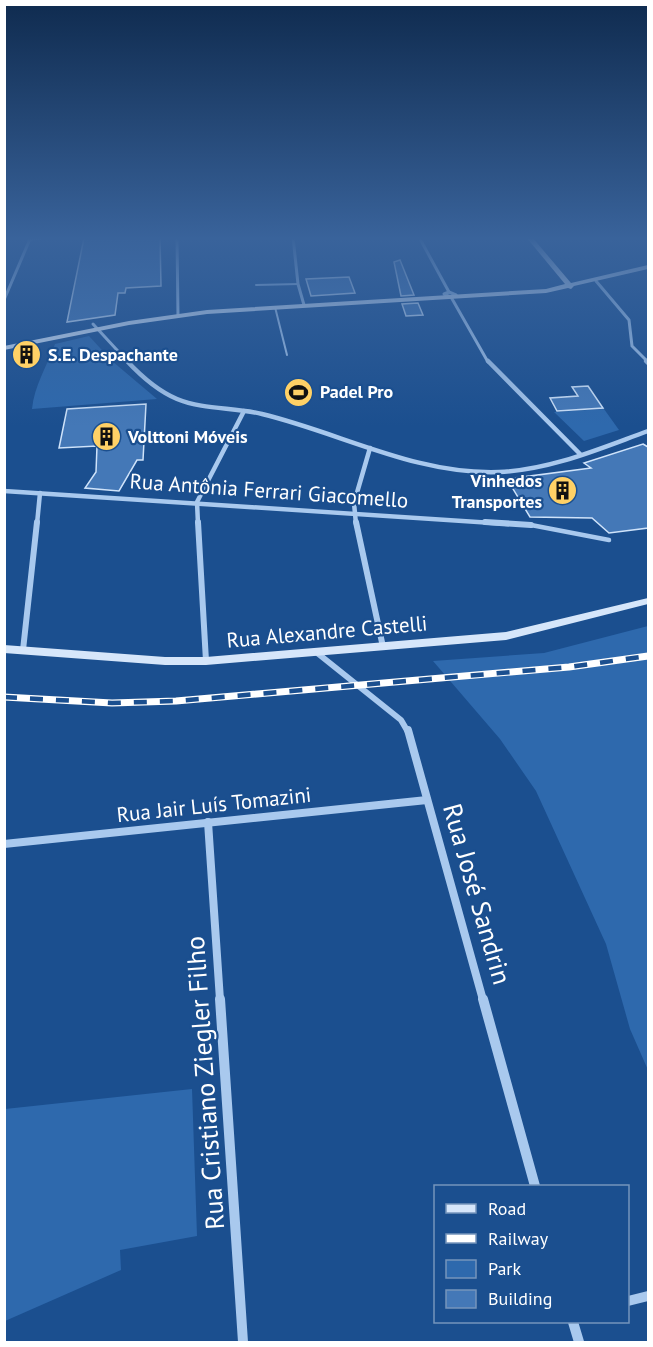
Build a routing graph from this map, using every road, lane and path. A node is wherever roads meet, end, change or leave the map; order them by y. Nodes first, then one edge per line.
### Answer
1 (177, 300) edge
2 (343, 300) edge
3 (453, 300) edge
4 (612, 300) edge
5 (303, 302) junction
6 (247, 306) junction
7 (275, 307) junction
8 (177, 313) junction
9 (95, 326) junction
10 (4, 341) edge
11 (4, 348) edge
12 (287, 355) dead end
13 (648, 363) edge
14 (244, 411) junction
15 (648, 431) edge
16 (370, 448) junction
17 (580, 454) junction
18 (4, 491) edge
19 (40, 493) junction
20 (197, 502) junction
21 (354, 513) junction
22 (531, 525) joint
23 (609, 540) dead end
24 (648, 601) edge
25 (383, 647) junction
26 (4, 649) edge
27 (23, 650) junction
28 (316, 652) junction
29 (206, 661) junction
30 (428, 800) junction
31 (208, 822) junction
32 (4, 844) edge
33 (535, 1185) edge
34 (648, 1296) edge
35 (629, 1301) edge
36 (573, 1323) edge
37 (243, 1342) edge
38 (579, 1342) edge

1 - 8 street
2 - 5 main road
3 - 17 street
4 - 13 street
5 - 6 main road
5 - 7 main road
6 - 7 main road
6 - 8 main road
7 - 12 lane
8 - 9 main road
9 - 10 main road
9 - 11 main road
9 - 14 street
14 - 16 street
14 - 20 street
15 - 17 street
16 - 17 street
16 - 21 street
18 - 19 street, Rua Antônia Ferrari Giacomello
19 - 20 street, Rua Antônia Ferrari Giacomello
19 - 27 street
20 - 21 street, Rua Antônia Ferrari Giacomello
20 - 29 street
21 - 22 street, Rua Antônia Ferrari Giacomello
21 - 25 street
22 - 23 lane
24 - 25 main road, Rua Alexandre Castelli
25 - 28 main road, Rua Alexandre Castelli
26 - 27 main road, Rua Alexandre Castelli
27 - 29 main road, Rua Alexandre Castelli
28 - 29 main road, Rua Alexandre Castelli
28 - 30 street, Rua José Sandrin
30 - 31 street, Rua Jair Luís Tomazini
30 - 33 street, Rua José Sandrin
31 - 32 street, Rua Jair Luís Tomazini
31 - 37 street, Rua Cristiano Ziegler Filho
34 - 35 street
36 - 38 street

